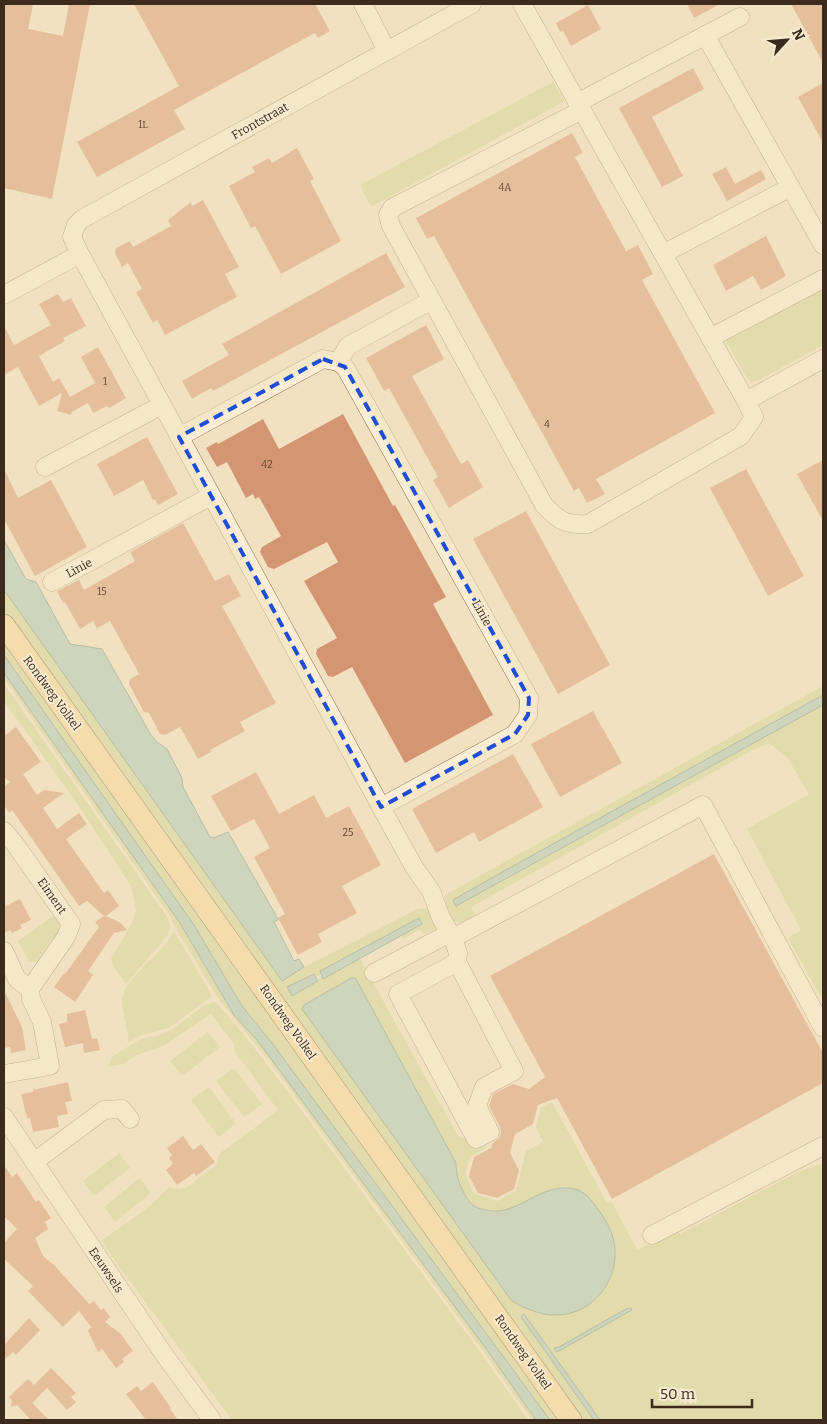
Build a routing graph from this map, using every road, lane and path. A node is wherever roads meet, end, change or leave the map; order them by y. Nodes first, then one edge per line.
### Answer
1 (363, 4) edge
2 (472, 4) edge
3 (522, 4) edge
4 (740, 17) dead end
5 (705, 35) junction
6 (387, 51) junction
7 (580, 106) junction
8 (791, 187) junction
9 (823, 245) edge
10 (80, 254) junction
11 (663, 254) junction
12 (823, 279) edge
13 (4, 295) edge
14 (432, 300) junction
15 (710, 338) junction
16 (823, 358) edge
17 (338, 362) junction
18 (746, 401) junction
19 (162, 405) junction
20 (179, 437) junction
21 (45, 467) dead end
22 (212, 496) junction
23 (52, 582) dead end
24 (4, 624) edge
25 (381, 807) junction
26 (4, 832) edge
27 (452, 936) junction
28 (4, 951) edge
29 (457, 962) junction
30 (374, 973) dead end
31 (30, 989) junction
32 (823, 1028) edge
33 (4, 1074) edge
34 (484, 1086) junction
35 (456, 1102) junction
36 (4, 1117) edge
37 (130, 1120) dead end
38 (823, 1146) edge
39 (34, 1162) junction
40 (652, 1236) dead end
41 (212, 1420) edge
42 (571, 1420) edge

1 - 6 street
2 - 6 street, Frontstraat
3 - 7 street
4 - 5 street
5 - 7 street
5 - 8 street
6 - 10 street, Frontstraat
7 - 11 street
7 - 14 street
8 - 9 street
8 - 11 street
10 - 13 street
10 - 19 street
11 - 15 street
12 - 15 street
14 - 17 street
14 - 18 street
15 - 18 street
16 - 18 street
17 - 20 street
17 - 25 street, Linie
19 - 20 street
19 - 21 street
20 - 22 street
22 - 23 street, Linie
22 - 25 street
24 - 42 main road, Rondweg Volkel
25 - 27 street
26 - 31 street, Eiment
27 - 29 street
27 - 30 street
27 - 32 street
28 - 31 street
29 - 34 street
29 - 35 street
31 - 33 street
34 - 35 street
34 - 35 street
36 - 39 street, Eeuwsels
37 - 39 street
38 - 40 street
39 - 41 street, Eeuwsels

